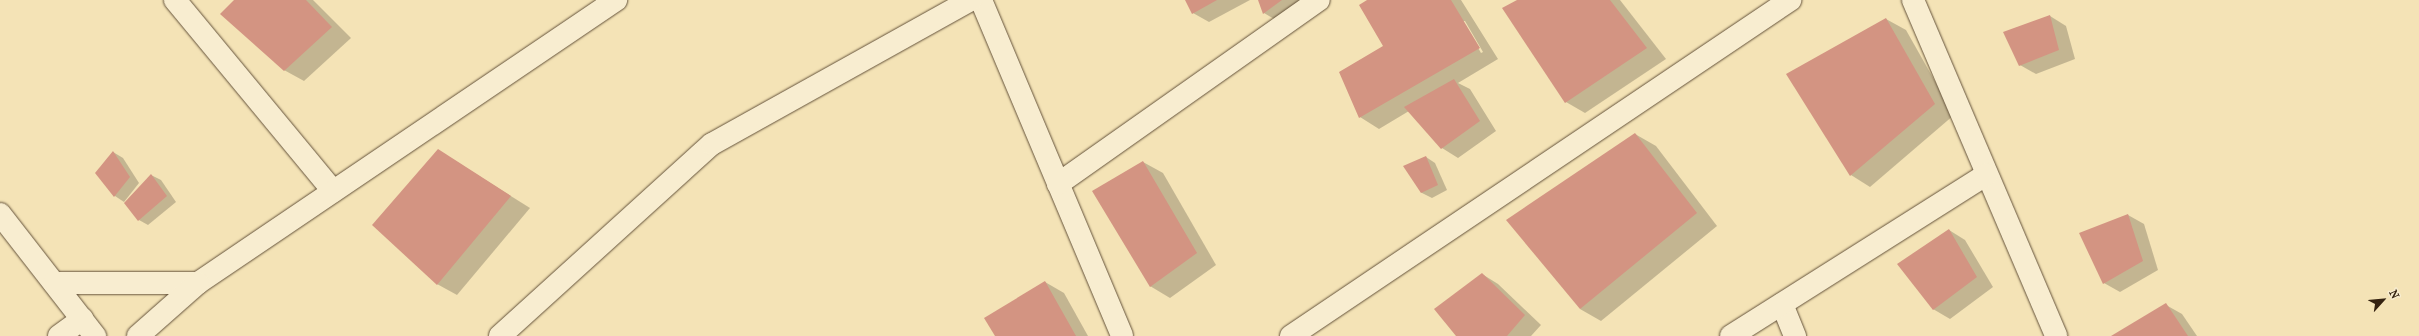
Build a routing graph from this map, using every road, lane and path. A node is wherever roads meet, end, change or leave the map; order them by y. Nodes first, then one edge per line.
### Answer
1 (175, 0) edge
2 (616, 0) edge
3 (971, 0) edge
4 (981, 0) edge
5 (1319, 0) edge
6 (1790, 0) edge
7 (1913, 0) edge
8 (1986, 175) junction
9 (1058, 184) junction
10 (333, 191) junction
11 (0, 214) edge
12 (54, 283) junction
13 (198, 283) junction
14 (1782, 304) junction
15 (89, 328) edge
16 (59, 336) edge
17 (138, 336) edge
18 (500, 336) edge
19 (1122, 336) edge
20 (1291, 336) edge
21 (1731, 336) edge
22 (1795, 336) edge
23 (2056, 336) edge

1 - 10 street
2 - 10 street
3 - 18 street
4 - 9 street
5 - 9 street
6 - 20 street
7 - 8 street
8 - 14 street
8 - 23 street
9 - 19 street
10 - 13 street
11 - 12 street
12 - 13 street
12 - 15 street
13 - 17 street
14 - 21 street
14 - 22 street
15 - 16 street

